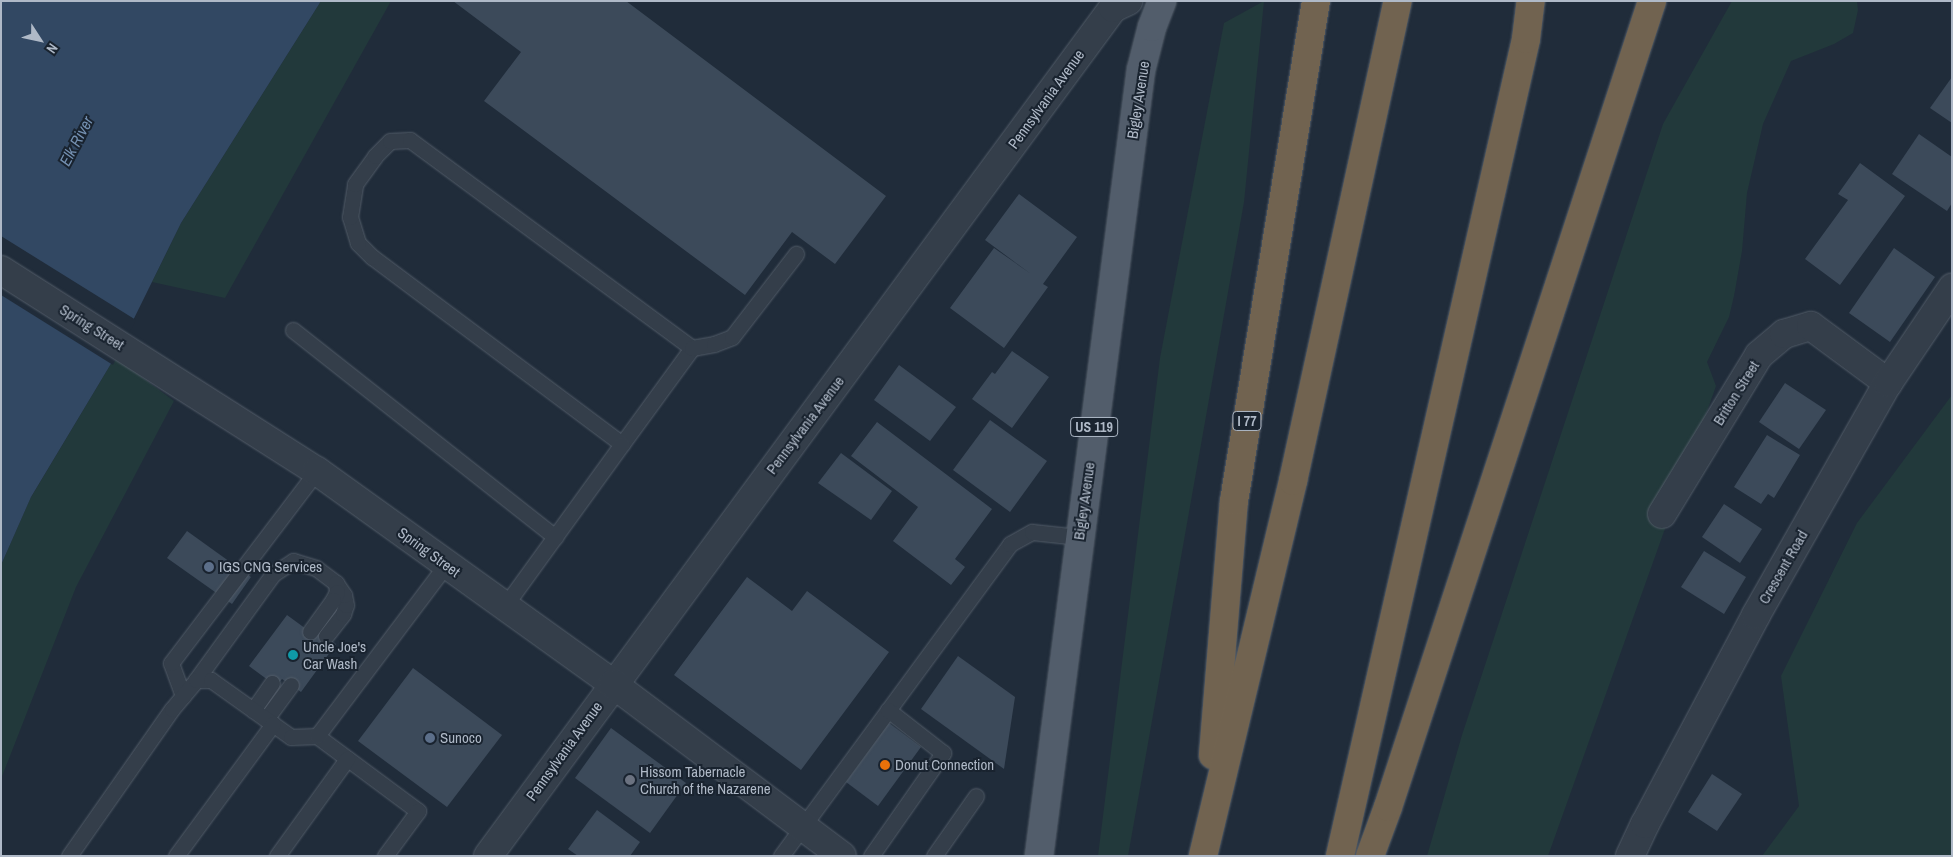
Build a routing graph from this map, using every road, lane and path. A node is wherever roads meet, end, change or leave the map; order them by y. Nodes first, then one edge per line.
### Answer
1 (1162, 1) edge
2 (1316, 1) edge
3 (1398, 1) edge
4 (1531, 1) edge
5 (1652, 1) edge
6 (1119, 3) edge
7 (796, 254) dead end
8 (1, 270) edge
9 (1952, 288) edge
10 (293, 330) dead end
11 (692, 348) junction
12 (1888, 383) junction
13 (622, 444) junction
14 (316, 471) junction
15 (1662, 514) dead end
16 (555, 537) junction
17 (1079, 537) junction
18 (446, 565) junction
19 (336, 584) junction
20 (504, 607) junction
21 (310, 632) dead end
22 (326, 636) dead end
23 (196, 680) junction
24 (272, 683) dead end
25 (613, 684) junction
26 (291, 685) dead end
27 (183, 696) junction
28 (252, 710) junction
29 (888, 710) junction
30 (269, 722) junction
31 (318, 736) junction
32 (347, 759) junction
33 (976, 796) dead end
34 (803, 827) junction
35 (1205, 850) edge
36 (69, 856) edge
37 (176, 856) edge
38 (277, 856) edge
39 (385, 856) edge
40 (488, 856) edge
41 (781, 856) edge
42 (842, 856) edge
43 (871, 856) edge
44 (934, 856) edge
45 (1039, 856) edge
46 (1340, 856) edge
47 (1370, 856) edge
48 (1630, 856) edge

1 - 17 main road, Bigley Avenue / US 119
2 - 35 highway, I 77
3 - 35 highway
4 - 46 highway
5 - 47 highway
6 - 25 street, Pennsylvania Avenue
7 - 11 lane
8 - 14 street, Spring Street
9 - 12 street, Crescent Road
10 - 16 lane
11 - 13 lane
11 - 13 lane
12 - 15 street, Britton Street
12 - 48 street, Crescent Road
13 - 16 lane
14 - 18 street, Spring Street
14 - 27 lane
16 - 20 lane
17 - 29 lane
17 - 45 main road, Bigley Avenue / US 119
18 - 20 street, Spring Street
18 - 31 lane
19 - 21 lane
19 - 22 lane
19 - 23 lane
20 - 25 street, Spring Street
23 - 27 lane
23 - 28 lane
24 - 28 lane
25 - 34 street, Spring Street
25 - 40 street, Pennsylvania Avenue
26 - 30 lane
27 - 36 lane
28 - 30 lane
29 - 34 lane
29 - 43 lane
30 - 31 lane
30 - 37 lane
31 - 32 lane
32 - 38 lane
32 - 39 lane
33 - 44 lane
34 - 41 lane
34 - 42 street, Spring Street

